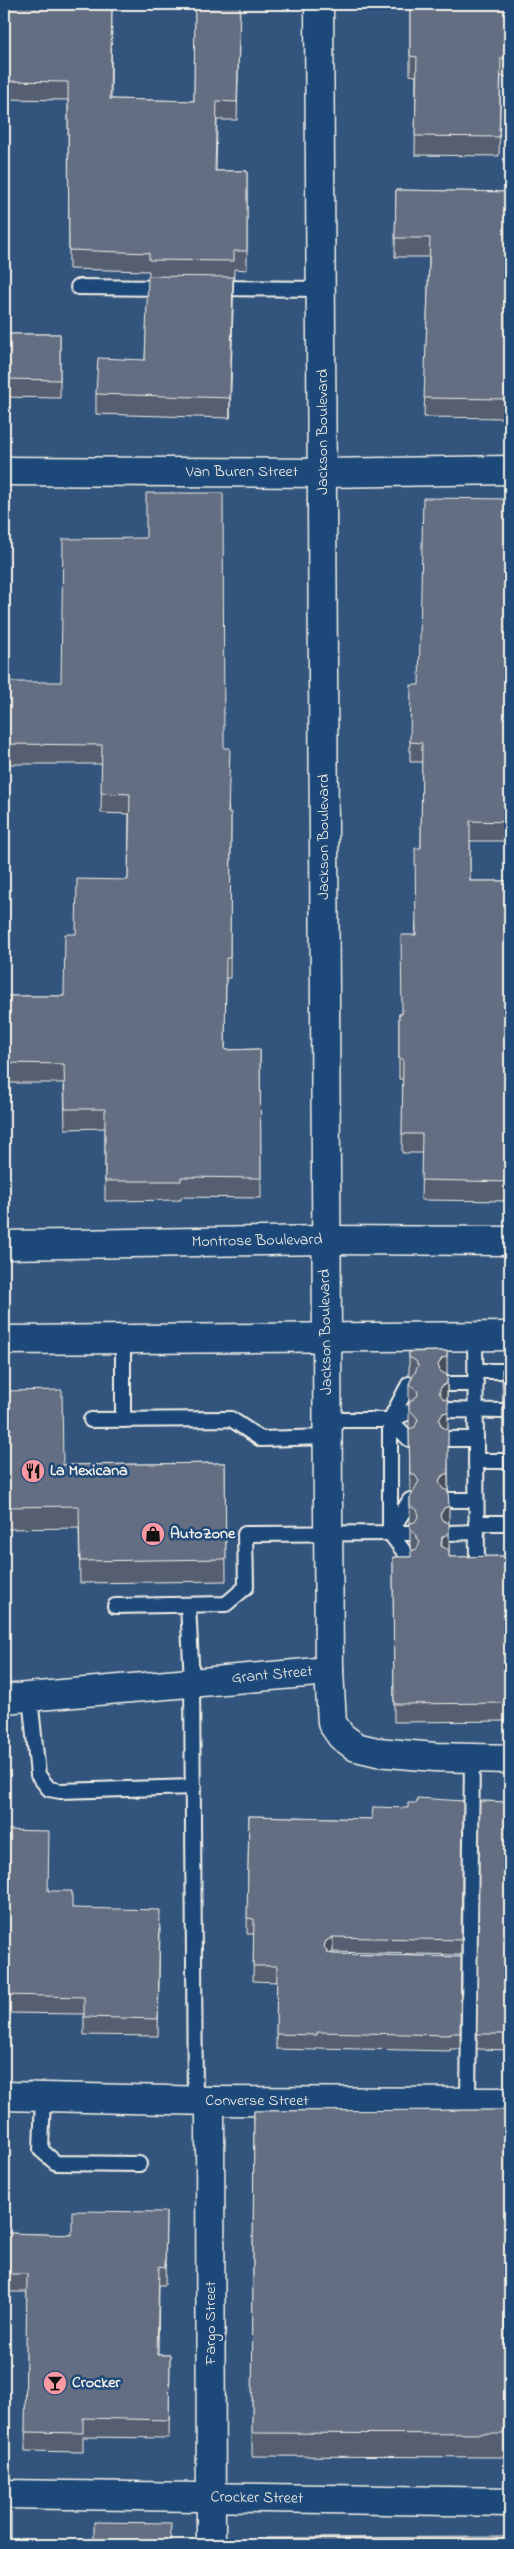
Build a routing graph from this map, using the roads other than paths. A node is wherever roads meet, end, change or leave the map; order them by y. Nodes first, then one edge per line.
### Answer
1 (319, 4) edge
2 (78, 287) dead end
3 (176, 288) edge
4 (205, 288) edge
5 (322, 290) junction
6 (510, 470) edge
7 (4, 471) edge
8 (323, 472) junction
9 (325, 1240) junction
10 (510, 1241) edge
11 (4, 1245) edge
12 (326, 1336) junction
13 (475, 1336) junction
14 (510, 1336) edge
15 (123, 1338) junction
16 (4, 1340) edge
17 (510, 1371) edge
18 (476, 1378) junction
19 (409, 1384) edge
20 (447, 1384) edge
21 (448, 1410) edge
22 (476, 1411) junction
23 (503, 1411) edge
24 (409, 1412) edge
25 (91, 1420) dead end
26 (123, 1420) junction
27 (390, 1420) junction
28 (327, 1428) junction
29 (409, 1439) edge
30 (448, 1439) edge
31 (476, 1439) junction
32 (476, 1461) junction
33 (504, 1461) edge
34 (410, 1500) edge
35 (448, 1500) edge
36 (476, 1500) junction
37 (504, 1523) edge
38 (477, 1528) junction
39 (327, 1533) junction
40 (390, 1533) junction
41 (410, 1533) edge
42 (448, 1533) edge
43 (496, 1560) edge
44 (411, 1561) edge
45 (188, 1605) junction
46 (114, 1606) dead end
47 (328, 1671) junction
48 (192, 1682) junction
49 (17, 1698) edge
50 (472, 1758) junction
51 (510, 1759) edge
52 (194, 1787) junction
53 (4, 2096) edge
54 (43, 2097) junction
55 (202, 2101) junction
56 (468, 2102) junction
57 (510, 2102) edge
58 (139, 2164) dead end
59 (4, 2494) edge
60 (211, 2498) junction
61 (510, 2502) edge
62 (211, 2545) edge

1 - 5 street, Jackson Boulevard
2 - 3 lane
4 - 5 lane
5 - 8 street, Jackson Boulevard
6 - 8 street, Van Buren Street
7 - 8 street, Van Buren Street
8 - 9 street, Jackson Boulevard
9 - 10 street, Montrose Boulevard
9 - 11 street, Montrose Boulevard
9 - 12 street, Jackson Boulevard
12 - 13 street
12 - 15 street
12 - 28 street, Jackson Boulevard
13 - 14 street
13 - 18 lane
15 - 16 street
15 - 26 lane
17 - 18 lane
18 - 20 lane
18 - 22 lane
19 - 27 lane
21 - 22 lane
22 - 23 lane
22 - 31 lane
24 - 27 lane
25 - 26 lane
26 - 28 lane
27 - 28 lane
27 - 29 lane
27 - 40 lane
28 - 39 street, Jackson Boulevard
30 - 31 lane
31 - 32 lane
32 - 33 lane
32 - 36 lane
34 - 40 lane
35 - 36 lane
36 - 38 lane
37 - 38 lane
38 - 42 lane
38 - 43 lane
39 - 40 lane
39 - 45 lane
39 - 47 street, Jackson Boulevard
40 - 41 lane
40 - 44 lane
45 - 46 lane
45 - 48 lane
47 - 48 street, Grant Street
47 - 50 street, Grant Street
48 - 49 street, Grant Street
48 - 52 lane
49 - 52 lane
50 - 51 street, Grant Street
50 - 56 lane
52 - 55 lane
53 - 54 street, Converse Street
54 - 55 street, Converse Street
54 - 58 lane
55 - 56 street, Converse Street
55 - 60 street, Fargo Street
56 - 57 street, Converse Street
59 - 60 street, Crocker Street
60 - 61 street, Crocker Street
60 - 62 street, Fargo Street

